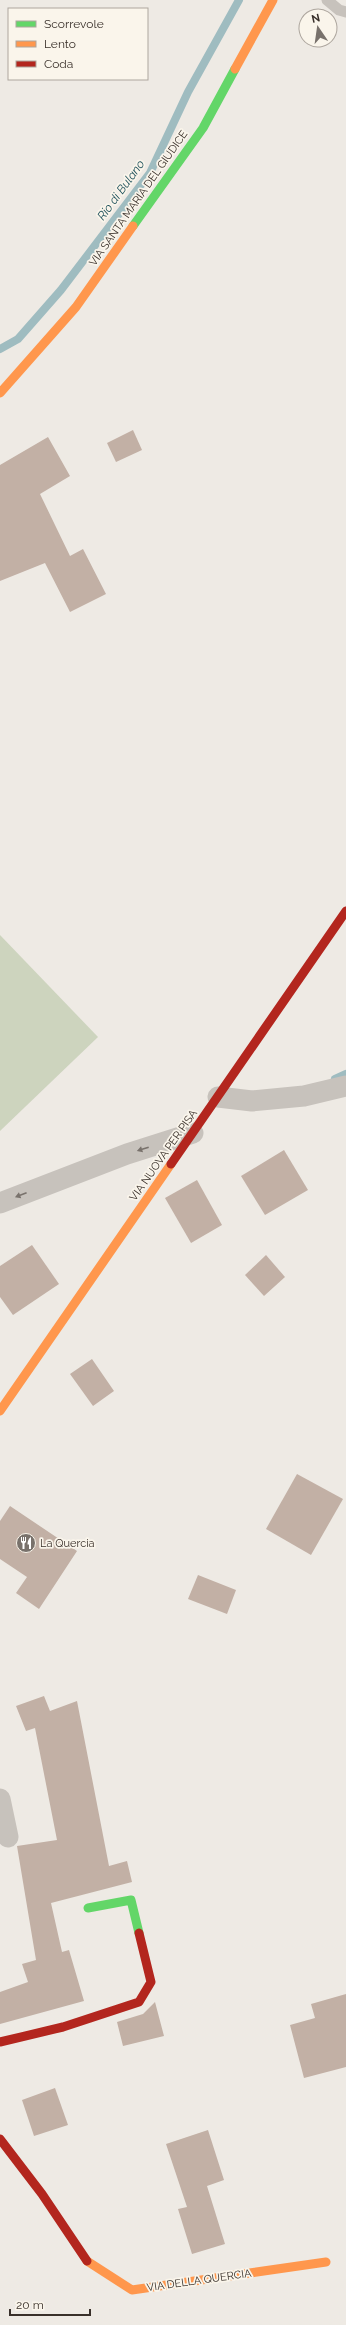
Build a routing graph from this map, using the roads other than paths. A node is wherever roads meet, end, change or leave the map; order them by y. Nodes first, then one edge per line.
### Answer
1 (273, 0) edge
2 (328, 0) edge
3 (346, 12) edge
4 (0, 393) edge
5 (346, 911) edge
6 (346, 1086) edge
7 (218, 1097) junction
8 (193, 1133) junction
9 (0, 1204) edge
10 (0, 1411) edge
11 (0, 1799) edge
12 (8, 1837) dead end
13 (88, 1908) dead end
14 (0, 2042) edge
15 (0, 2139) edge
16 (326, 2262) dead end

1 - 4 street, VIA SANTA MARIA DEL GIUDICE
2 - 3 lane
5 - 7 street, VIA NUOVA PER PISA
6 - 7 street
7 - 8 street, VIA NUOVA PER PISA
8 -> 9 street
8 - 10 street, VIA NUOVA PER PISA
11 - 12 street
13 - 14 street
15 - 16 street, VIA DELLA QUERCIA

